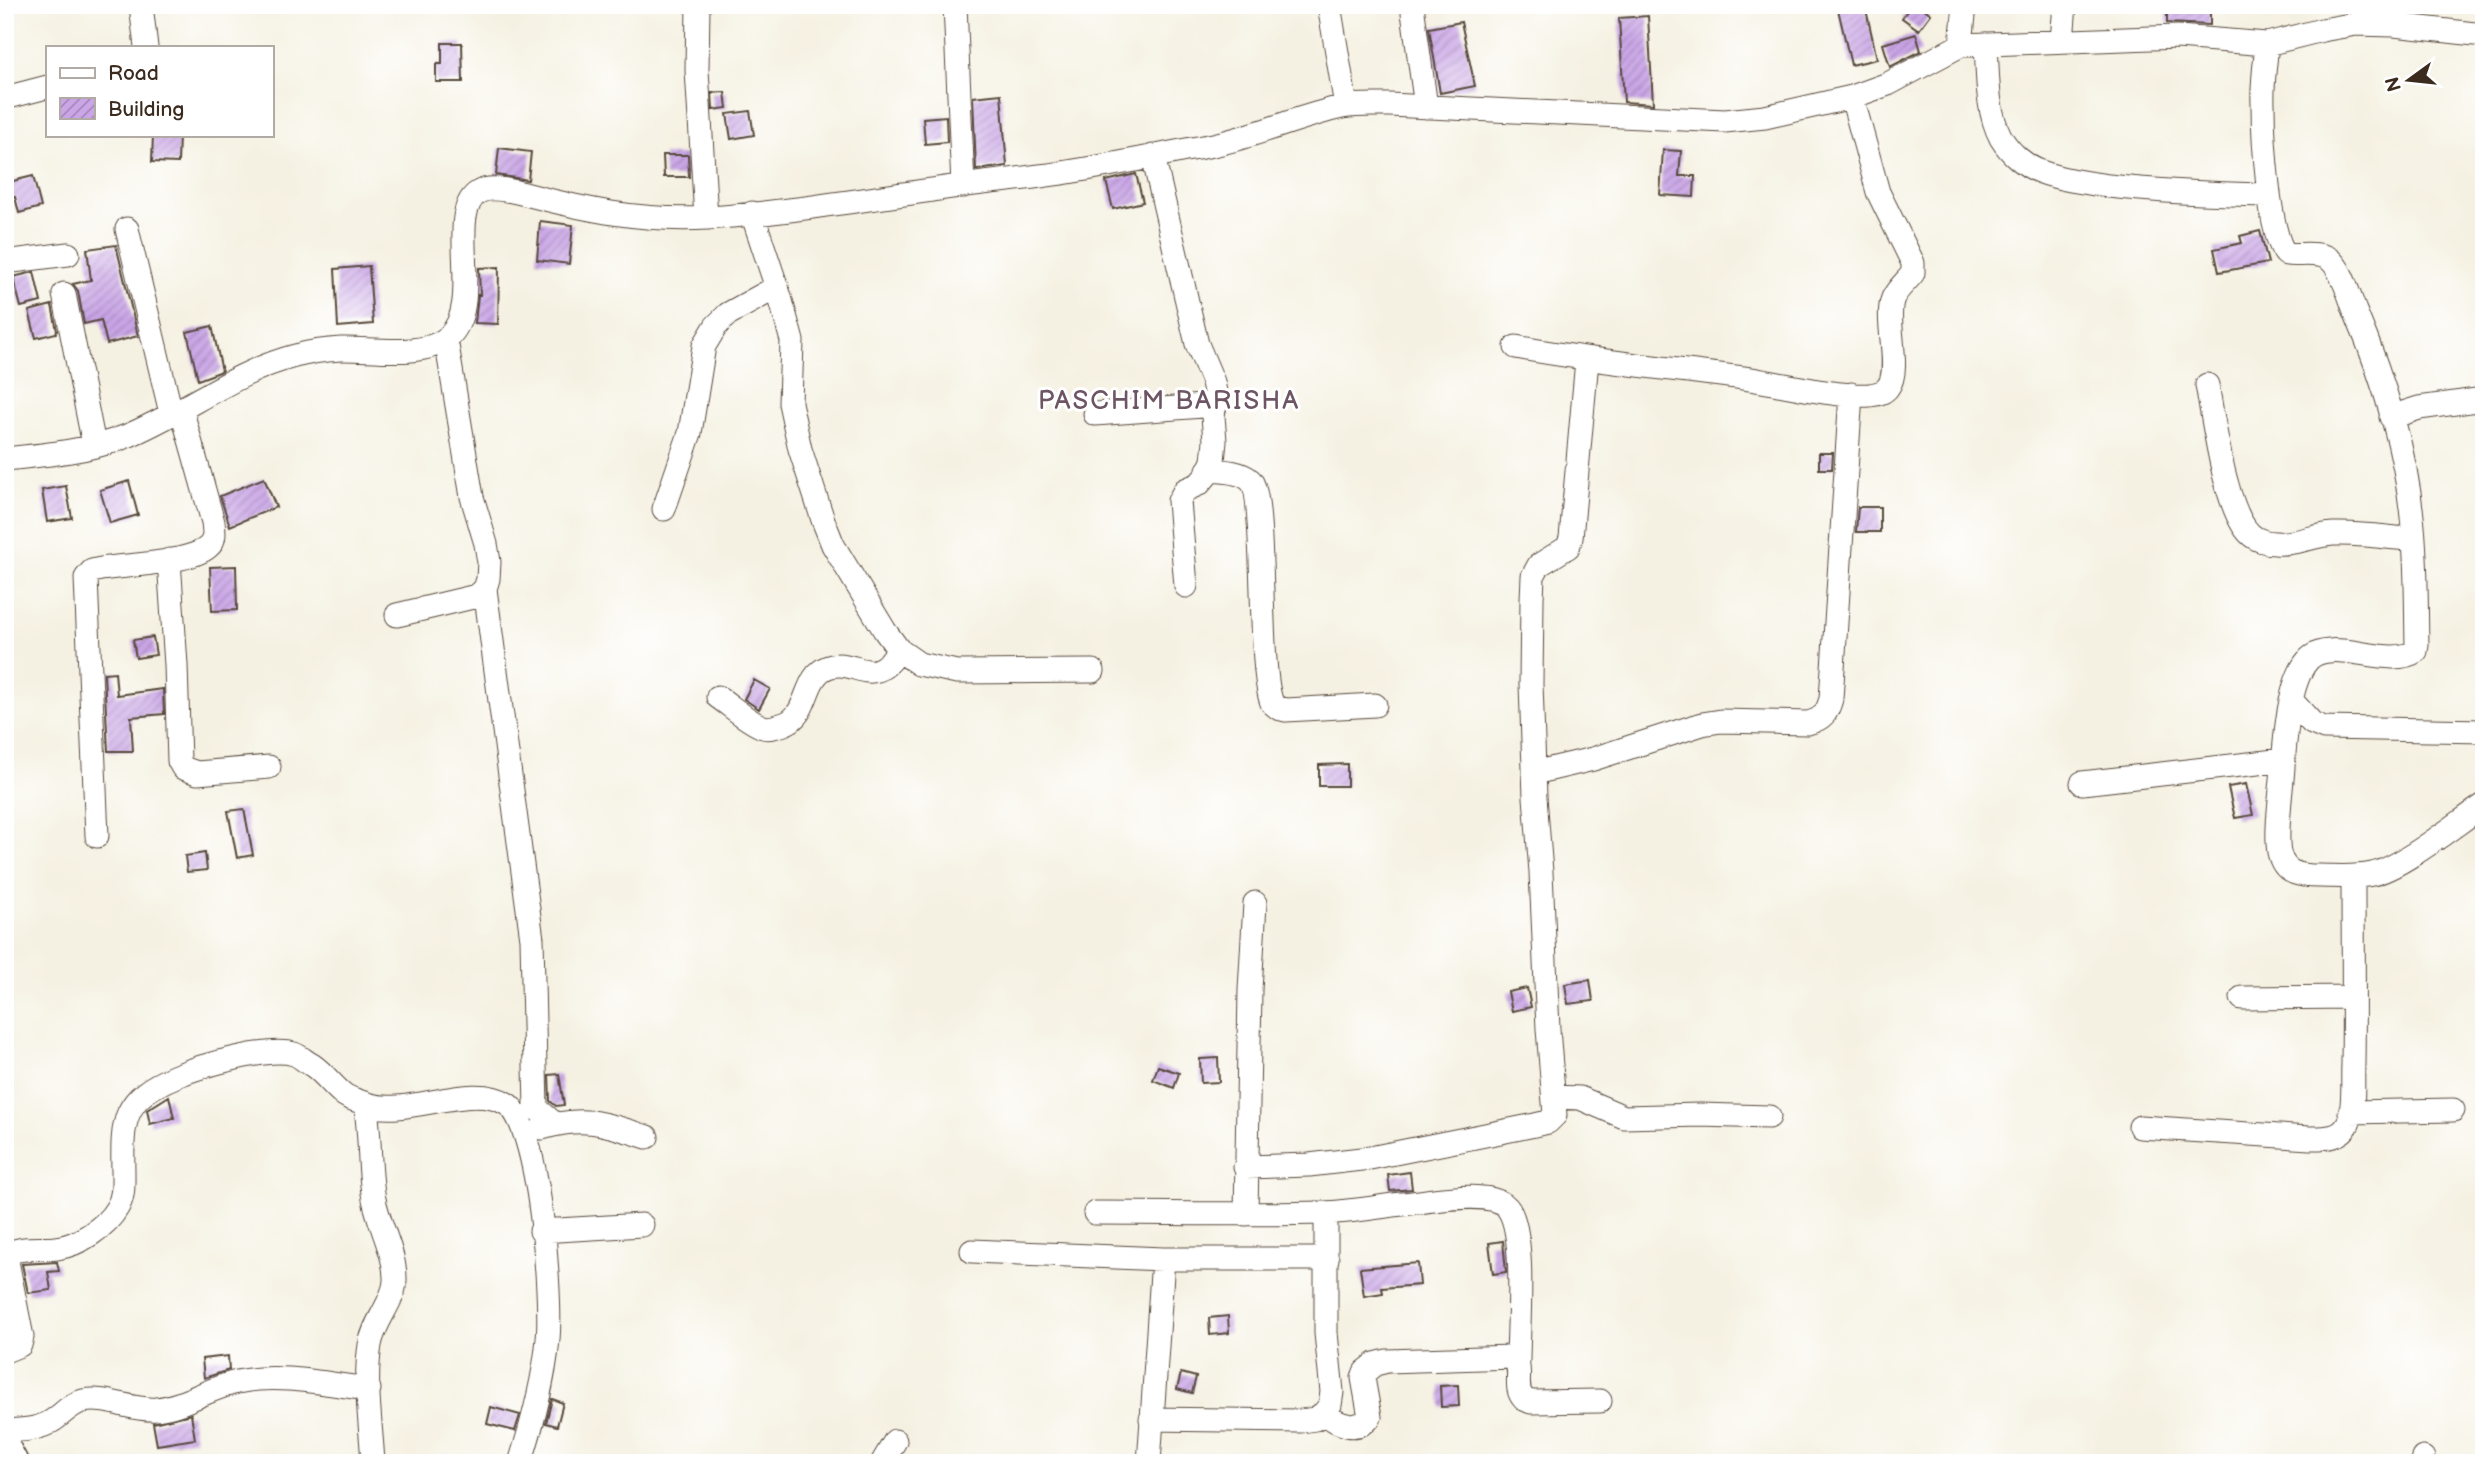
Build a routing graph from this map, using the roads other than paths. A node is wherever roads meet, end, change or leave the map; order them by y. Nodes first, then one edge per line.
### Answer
1 (141, 5) edge
2 (698, 5) edge
3 (955, 5) edge
4 (1329, 5) edge
5 (1412, 5) edge
6 (1965, 5) edge
7 (2065, 5) edge
8 (2484, 36) edge
9 (2063, 40) junction
10 (1986, 44) junction
11 (2267, 44) junction
12 (1961, 45) junction
13 (146, 46) edge
14 (46, 88) edge
15 (1852, 97) junction
16 (5, 98) edge
17 (1346, 106) junction
18 (1426, 107) junction
19 (1153, 156) junction
20 (963, 186) junction
21 (2269, 195) junction
22 (752, 213) junction
23 (706, 218) junction
24 (127, 229) dead end
25 (68, 254) dead end
26 (5, 262) edge
27 (776, 287) junction
28 (64, 294) dead end
29 (446, 339) junction
30 (1516, 347) dead end
31 (1587, 360) junction
32 (2207, 385) dead end
33 (1851, 394) junction
34 (2484, 399) edge
35 (1216, 405) junction
36 (176, 411) junction
37 (1096, 414) dead end
38 (2391, 417) junction
39 (94, 445) junction
40 (5, 459) edge
41 (1209, 470) junction
42 (664, 509) dead end
43 (2414, 540) junction
44 (169, 560) junction
45 (1186, 586) dead end
46 (485, 590) junction
47 (397, 615) dead end
48 (899, 650) junction
49 (1093, 671) dead end
50 (718, 697) dead end
51 (2291, 700) junction
52 (1376, 705) dead end
53 (2484, 731) edge
54 (2284, 760) junction
55 (269, 767) dead end
56 (1534, 773) junction
57 (2082, 783) dead end
58 (2484, 805) edge
59 (97, 836) dead end
60 (2353, 877) junction
61 (1255, 903) dead end
62 (2353, 997) junction
63 (2242, 998) dead end
64 (1554, 1097) junction
65 (365, 1103) junction
66 (2453, 1110) dead end
67 (2350, 1112) junction
68 (1769, 1117) dead end
69 (555, 1124) junction
70 (2140, 1127) dead end
71 (525, 1132) junction
72 (647, 1137) dead end
73 (1245, 1167) junction
74 (1095, 1213) dead end
75 (1246, 1213) junction
76 (1326, 1213) junction
77 (642, 1225) dead end
78 (541, 1231) junction
79 (7, 1244) edge
80 (972, 1251) dead end
81 (1163, 1259) junction
82 (1327, 1259) junction
83 (5, 1351) edge
84 (1518, 1362) junction
85 (369, 1389) junction
86 (1600, 1401) dead end
87 (1324, 1413) junction
88 (1151, 1419) junction
89 (5, 1431) edge
90 (895, 1441) dead end
91 (5, 1446) edge
92 (15, 1463) edge
93 (373, 1463) edge
94 (520, 1463) edge
95 (882, 1463) edge
96 (1149, 1463) edge

1 - 13 street
2 - 23 street
3 - 20 street
4 - 17 street
5 - 18 street
6 - 12 street
7 - 9 street
8 - 11 street
9 - 10 street
9 - 11 street
10 - 12 street
10 - 21 street
11 - 21 street
12 - 15 street
14 - 16 street
15 - 18 street
15 - 33 street
17 - 18 street
17 - 19 street
19 - 20 street
19 - 35 street
20 - 22 street
21 - 38 street
22 - 23 street
22 - 27 street
23 - 29 street
24 - 36 street
25 - 26 street
27 - 42 street
27 - 48 street
28 - 39 street
29 - 36 street
29 - 46 street
30 - 31 street
31 - 33 street
31 - 56 street
32 - 43 street
33 - 56 street
34 - 38 street
35 - 37 street
35 - 41 street
36 - 39 street
36 - 44 street
38 - 43 street
39 - 40 street
41 - 45 street
41 - 52 street
43 - 51 street
44 - 55 street
44 - 59 street
46 - 47 street
46 - 69 street
48 - 49 street
48 - 50 street
51 - 53 street
51 - 54 street
54 - 57 street
54 - 60 street
56 - 64 street
58 - 60 street
60 - 62 street
61 - 73 street
62 - 63 street
62 - 67 street
64 - 68 street
64 - 73 street
65 - 71 street
65 - 79 street
65 - 85 street
66 - 67 street
67 - 70 street
69 - 71 street
69 - 72 street
71 - 78 street
73 - 75 street
74 - 75 street
75 - 76 street
76 - 82 street
76 - 84 street
77 - 78 street
78 - 94 street
79 - 83 street
80 - 81 street
81 - 82 street
81 - 88 street
82 - 87 street
84 - 86 street
84 - 87 street
85 - 89 street
85 - 93 street
87 - 88 street
88 - 96 street
90 - 95 street
91 - 92 street

